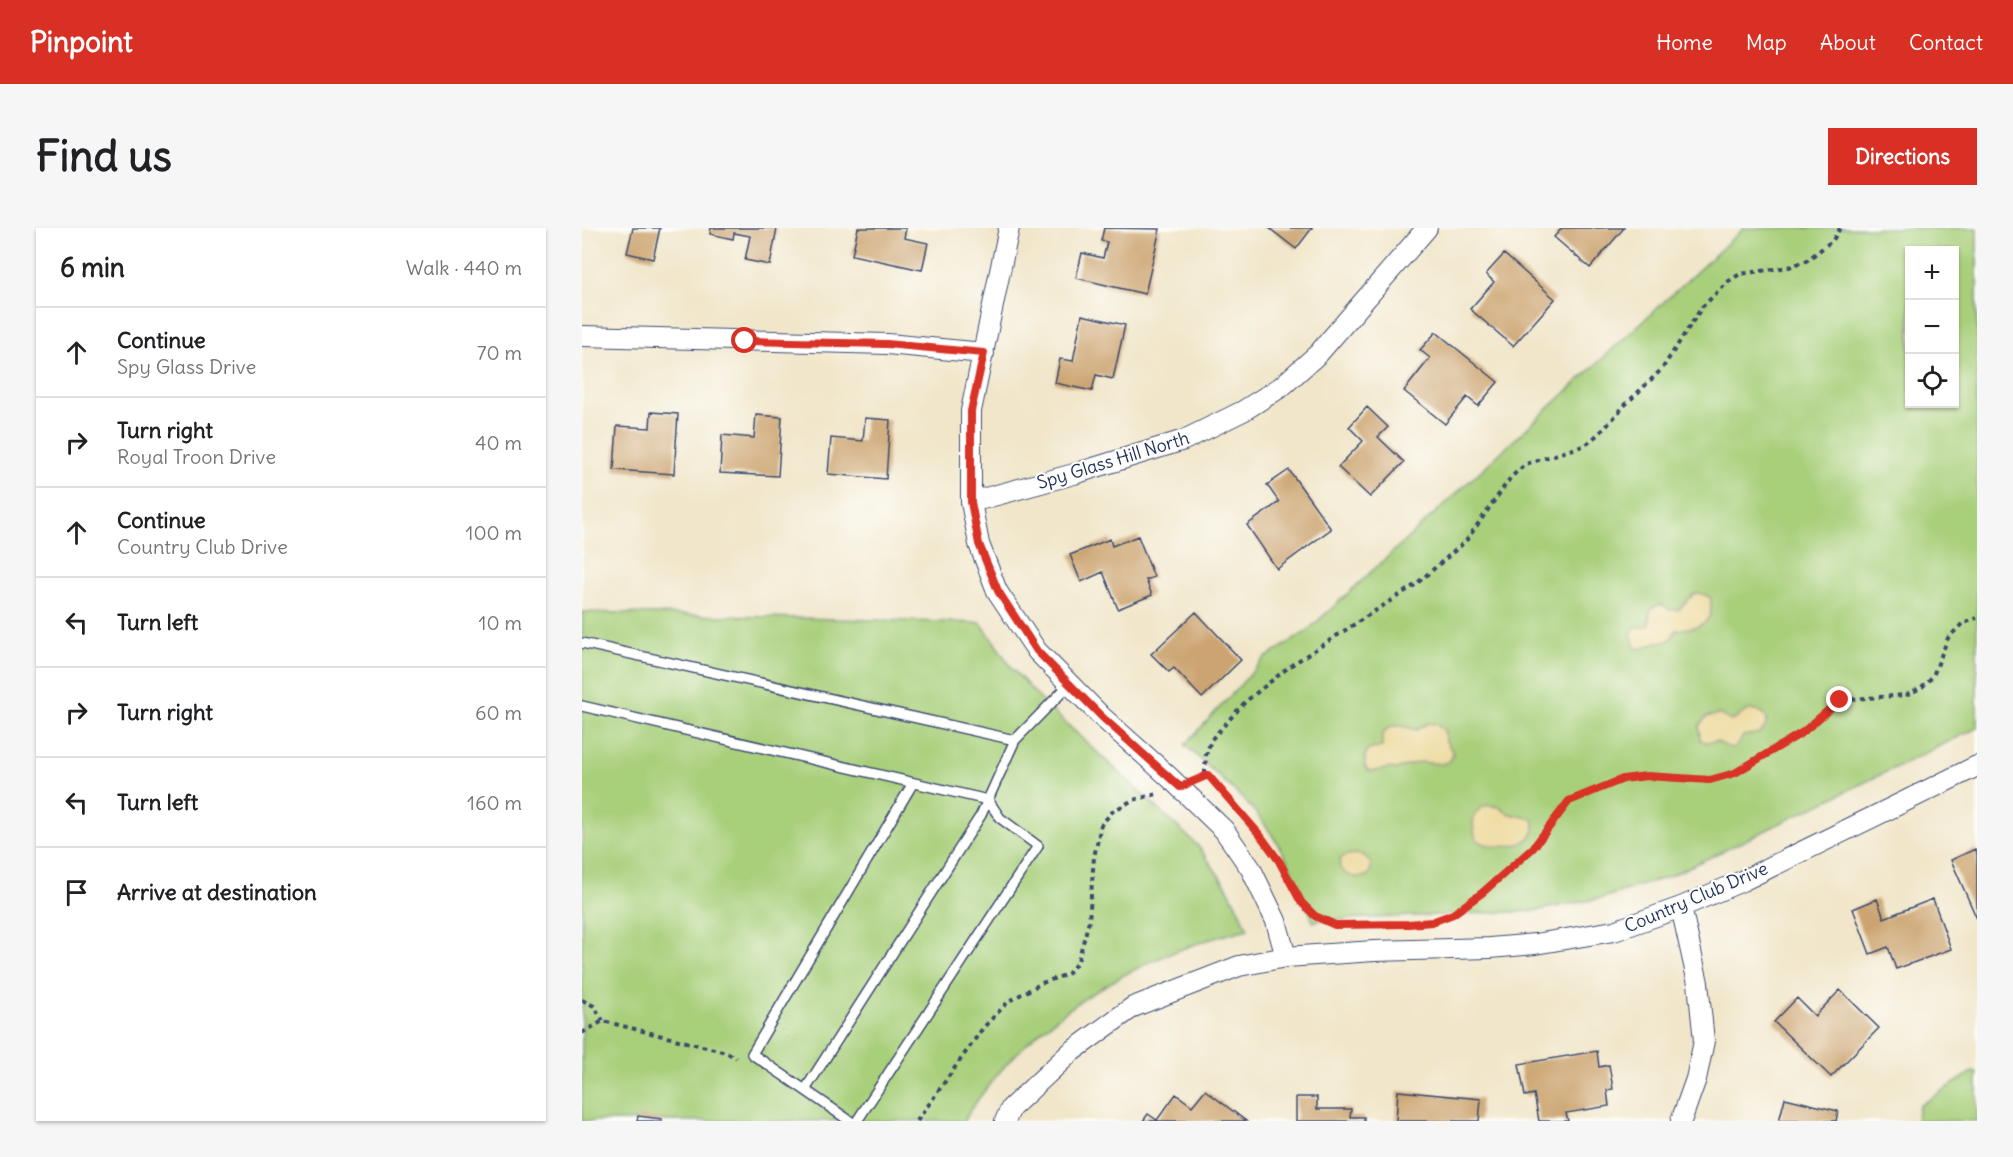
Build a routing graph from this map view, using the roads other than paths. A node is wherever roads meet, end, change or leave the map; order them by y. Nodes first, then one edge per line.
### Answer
1 (1009, 228) edge
2 (1427, 228) edge
3 (582, 336) edge
4 (984, 353) junction
5 (971, 502) junction
6 (582, 643) edge
7 (1070, 684) junction
8 (582, 706) edge
9 (1015, 740) junction
10 (1977, 766) edge
11 (913, 783) junction
12 (988, 800) junction
13 (1681, 907) junction
14 (1286, 957) junction
15 (805, 1090) junction
16 (850, 1121) edge
17 (857, 1121) edge
18 (1005, 1121) edge
19 (1682, 1121) edge

1 - 4 street
2 - 5 street, Spy Glass Hill North
3 - 4 street
4 - 5 street
5 - 7 street
6 - 9 lane
7 - 9 lane
7 - 14 street
8 - 11 lane
9 - 12 lane
10 - 13 street, Country Club Drive
11 - 12 lane
11 - 15 lane
12 - 15 lane
12 - 17 lane
13 - 14 street, Country Club Drive
13 - 19 street
14 - 18 street, Country Club Drive
15 - 16 lane

